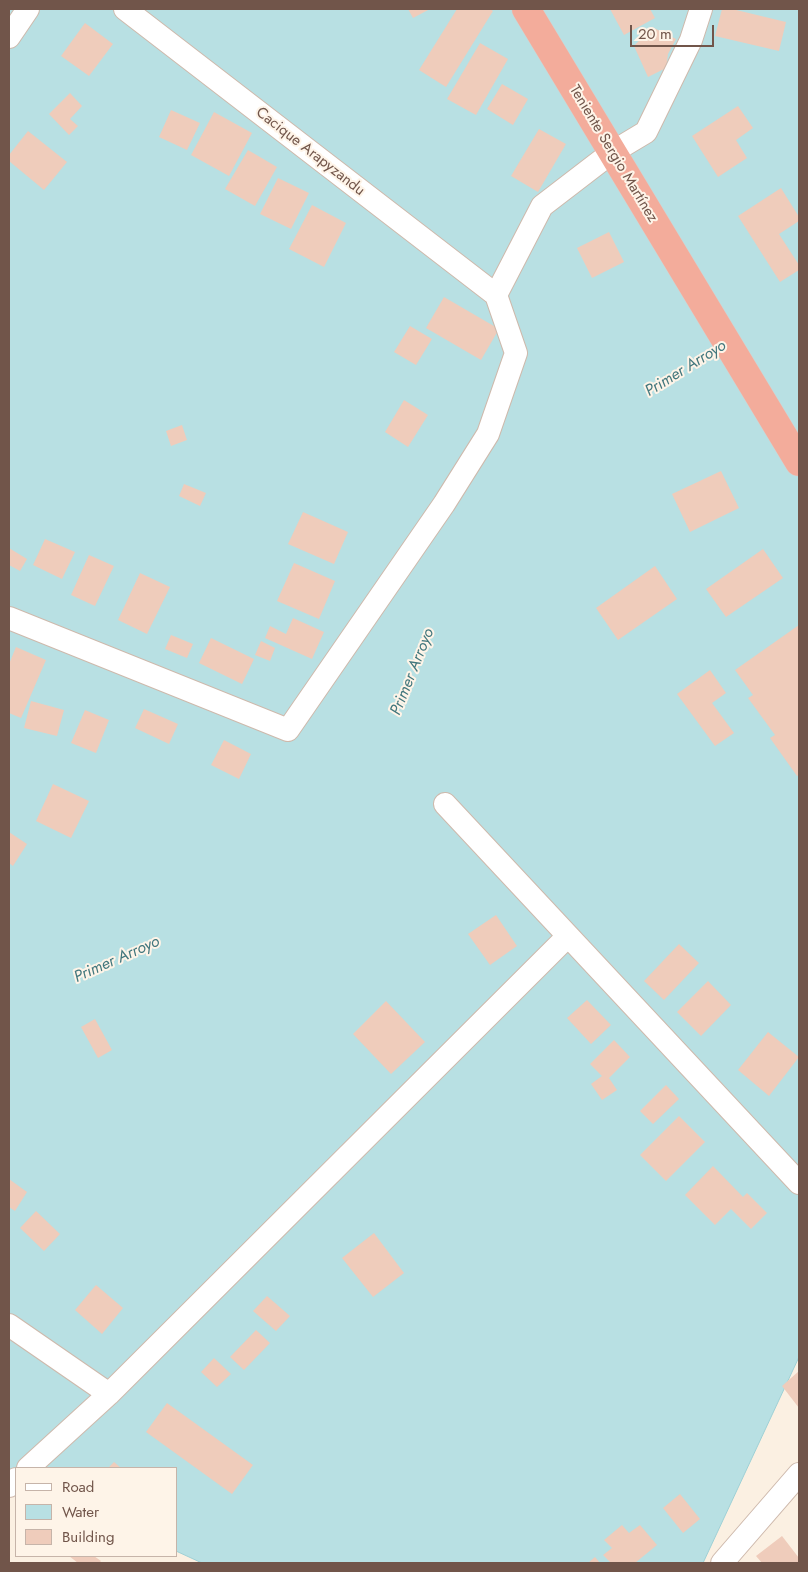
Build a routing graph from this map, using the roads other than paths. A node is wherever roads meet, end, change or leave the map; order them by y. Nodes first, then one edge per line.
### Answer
1 (28, 9) edge
2 (125, 9) edge
3 (526, 9) edge
4 (701, 9) edge
5 (9, 37) edge
6 (611, 152) junction
7 (496, 295) junction
8 (799, 462) edge
9 (9, 618) edge
10 (445, 804) dead end
11 (568, 936) junction
12 (799, 1183) edge
13 (9, 1325) edge
14 (109, 1394) junction
15 (29, 1467) edge
16 (799, 1474) edge
17 (722, 1563) edge

1 - 5 street
2 - 7 street, Cacique Arapyzandu
3 - 6 highway, Teniente Sergio Martínez
4 - 6 street
6 - 7 street
6 - 8 highway, Teniente Sergio Martínez
7 - 9 street
10 - 11 street
11 - 12 street
11 - 14 street
13 - 14 street
14 - 15 street
16 - 17 street

